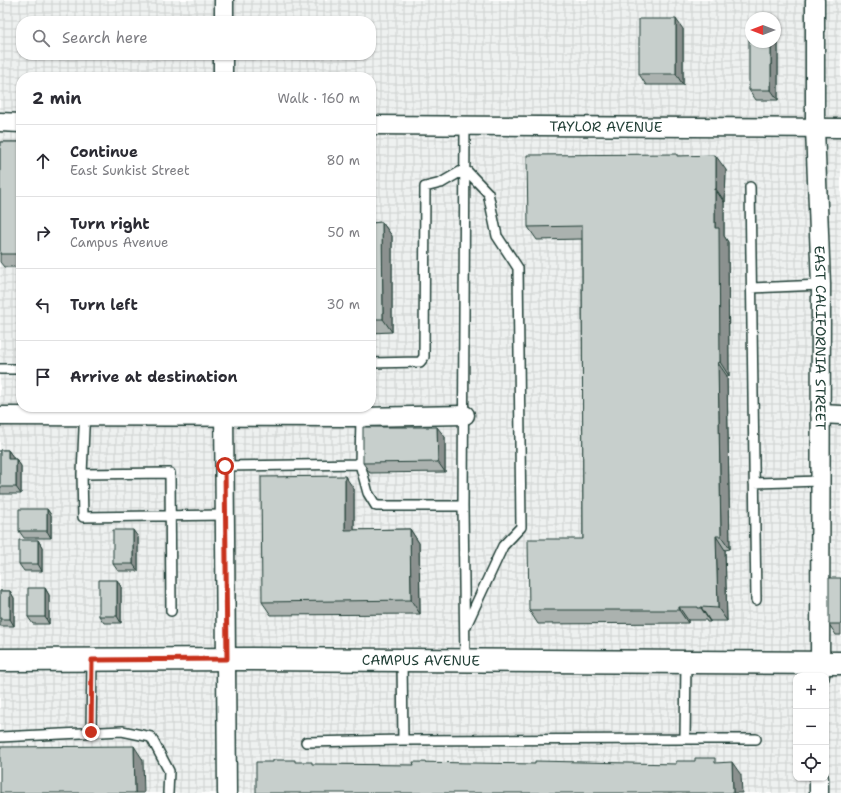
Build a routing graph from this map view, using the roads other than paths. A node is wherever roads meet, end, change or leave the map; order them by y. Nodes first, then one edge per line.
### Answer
1 (224, 0) edge
2 (815, 0) edge
3 (224, 16) edge
4 (223, 60) edge
5 (223, 72) edge
6 (0, 122) edge
7 (16, 123) edge
8 (376, 125) edge
9 (465, 126) junction
10 (815, 128) junction
11 (841, 128) edge
12 (465, 169) junction
13 (750, 187) dead end
14 (821, 285) junction
15 (752, 288) junction
16 (376, 363) edge
17 (0, 369) edge
18 (16, 369) edge
19 (84, 412) edge
20 (224, 412) edge
21 (280, 412) edge
22 (820, 414) junction
23 (465, 415) junction
24 (841, 415) edge
25 (0, 416) edge
26 (361, 416) junction
27 (360, 464) junction
28 (225, 466) junction
29 (82, 474) junction
30 (820, 481) junction
31 (754, 483) junction
32 (464, 506) junction
33 (226, 515) junction
34 (170, 516) junction
35 (756, 600) dead end
36 (170, 612) dead end
37 (465, 628) junction
38 (227, 659) junction
39 (0, 660) edge
40 (92, 660) junction
41 (402, 661) junction
42 (465, 661) junction
43 (686, 662) junction
44 (827, 668) edge
45 (91, 732) junction
46 (0, 737) edge
47 (685, 739) junction
48 (756, 739) dead end
49 (403, 740) junction
50 (306, 742) dead end
51 (819, 781) edge
52 (168, 793) edge
53 (227, 793) edge
54 (819, 793) edge

1 - 3 street
2 - 10 street, EAST CALIFORNIA STREET
4 - 5 street
6 - 7 street
8 - 9 street, TAYLOR AVENUE
9 - 10 street, TAYLOR AVENUE
9 - 12 lane
10 - 11 street, TAYLOR AVENUE
10 - 14 street, EAST CALIFORNIA STREET
12 - 16 lane
12 - 23 lane
12 - 37 lane
13 - 15 lane
14 - 15 lane
14 - 22 street, EAST CALIFORNIA STREET
15 - 31 lane
17 - 18 lane
19 - 20 street
19 - 25 street
19 - 29 lane
20 - 21 street
20 - 28 street
21 - 26 street
22 - 24 street
22 - 30 street, EAST CALIFORNIA STREET
23 - 26 street
23 - 32 lane
26 - 27 lane
27 - 28 lane
27 - 32 lane
28 - 33 street
29 - 34 lane
29 - 34 lane
30 - 31 lane
30 - 44 street, EAST CALIFORNIA STREET
31 - 35 lane
32 - 37 lane
33 - 34 lane
33 - 38 street
34 - 36 lane
37 - 42 lane
38 - 40 street, CAMPUS AVENUE
38 - 41 street, CAMPUS AVENUE
38 - 53 street
39 - 40 street, CAMPUS AVENUE
40 - 45 lane
41 - 42 street, CAMPUS AVENUE
41 - 49 lane
42 - 43 street, CAMPUS AVENUE
43 - 44 street, CAMPUS AVENUE
43 - 47 lane
45 - 46 lane
45 - 52 lane
47 - 48 lane
47 - 49 lane
49 - 50 lane
51 - 54 street

